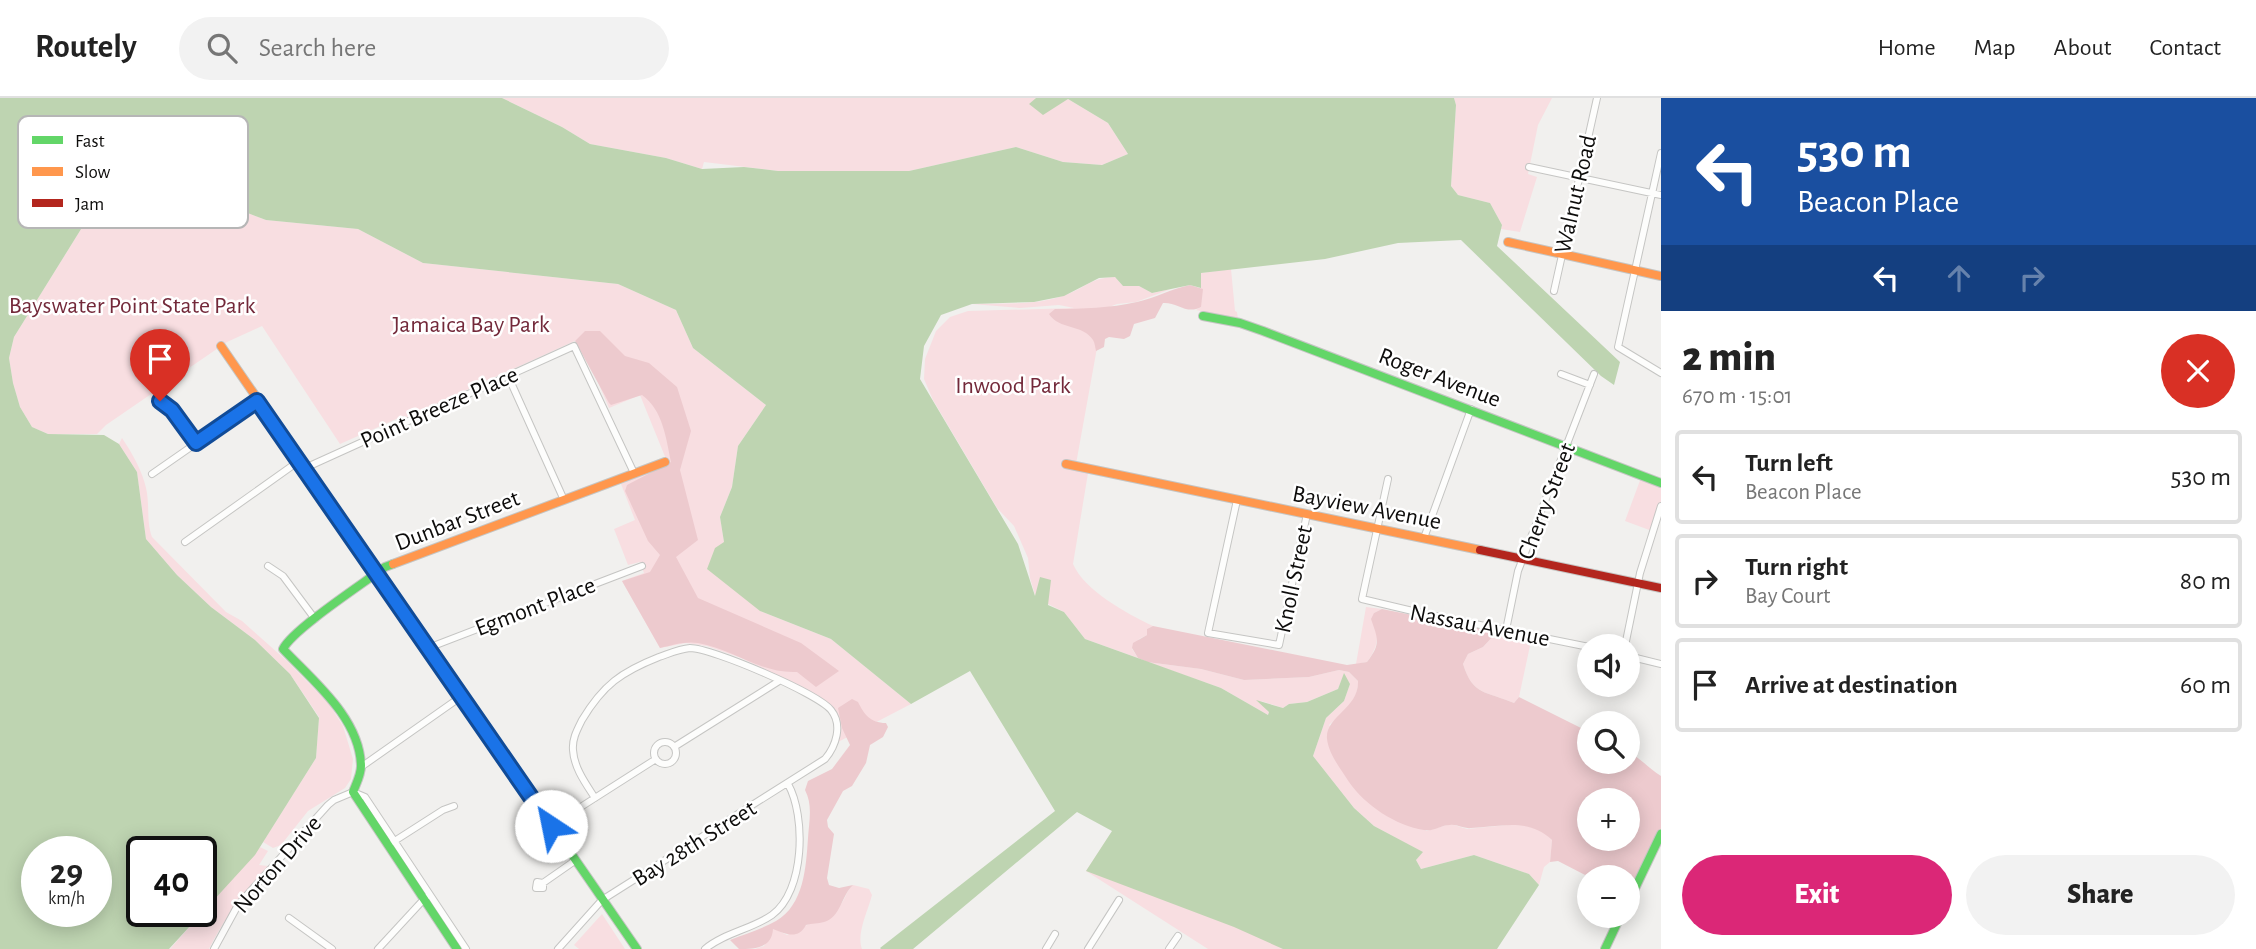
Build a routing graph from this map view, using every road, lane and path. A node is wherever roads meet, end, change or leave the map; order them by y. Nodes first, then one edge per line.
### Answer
1 (1597, 98) edge
2 (1661, 153) edge
3 (1529, 166) dead end
4 (1579, 177) junction
5 (1652, 193) junction
6 (1661, 195) edge
7 (1508, 242) dead end
8 (1562, 254) junction
9 (1635, 270) junction
10 (1661, 276) edge
11 (1554, 291) dead end
12 (1203, 316) dead end
13 (221, 346) dead end
14 (1661, 373) edge
15 (1561, 374) dead end
16 (1594, 374) dead end
17 (508, 376) junction
18 (1590, 385) junction
19 (160, 401) dead end
20 (257, 401) junction
21 (1471, 409) junction
22 (196, 443) junction
23 (1567, 446) junction
24 (665, 462) dead end
25 (1066, 464) dead end
26 (302, 465) junction
27 (634, 473) junction
28 (152, 474) dead end
29 (1388, 479) dead end
30 (1661, 483) edge
31 (564, 500) junction
32 (1237, 500) junction
33 (1661, 506) edge
34 (1307, 514) junction
35 (1377, 528) junction
36 (1424, 538) junction
37 (185, 542) dead end
38 (1524, 558) junction
39 (268, 566) dead end
40 (642, 566) dead end
41 (377, 574) junction
42 (1639, 583) junction
43 (1661, 588) edge
44 (315, 619) junction
45 (1506, 630) junction
46 (1628, 634) edge
47 (1577, 645) edge
48 (428, 648) junction
49 (1640, 659) edge
50 (1661, 664) edge
51 (779, 681) junction
52 (462, 696) junction
53 (674, 747) junction
54 (656, 759) junction
55 (361, 767) junction
56 (788, 784) junction
57 (353, 792) junction
58 (596, 798) junction
59 (454, 806) dead end
60 (551, 826) junction
61 (1661, 834) edge
62 (391, 843) junction
63 (576, 860) junction
64 (1640, 878) edge
65 (543, 883) dead end
66 (427, 896) junction
67 (603, 900) junction
68 (1119, 900) dead end
69 (289, 918) dead end
70 (1616, 928) edge
71 (1055, 934) dead end
72 (1178, 936) dead end
73 (1047, 947) edge
74 (214, 949) edge
75 (332, 949) edge
76 (378, 949) edge
77 (457, 949) edge
78 (466, 949) edge
79 (558, 949) edge
80 (637, 949) edge
81 (705, 949) edge
82 (1057, 949) edge
83 (1088, 949) edge
84 (1169, 949) edge
85 (1605, 949) edge

1 - 4 street, Walnut Road
2 - 5 street
3 - 4 street
4 - 5 street
4 - 8 street, Walnut Road
5 - 6 street
5 - 9 street
7 - 8 street
8 - 9 street
8 - 11 street, Walnut Road
9 - 10 street
9 - 14 street
12 - 21 street, Roger Avenue
13 - 20 street
15 - 18 street
16 - 18 street, Cherry Street
17 - 26 street, Point Breeze Place
17 - 27 street, Point Breeze Place
17 - 31 street
18 - 23 street, Cherry Street
19 - 22 street
20 - 22 street
20 - 26 street
21 - 23 street, Roger Avenue
21 - 36 street
22 - 28 street
23 - 30 street, Roger Avenue
23 - 38 street, Cherry Street
24 - 27 street, Dunbar Street
25 - 32 street, Bayview Avenue
26 - 37 street, Point Breeze Place
26 - 41 street
27 - 31 street, Dunbar Street
29 - 35 street
31 - 41 street, Dunbar Street
32 - 34 street, Bayview Avenue
32 - 34 street, Knoll Street
33 - 42 street
34 - 35 street, Bayview Avenue
35 - 36 street, Bayview Avenue
35 - 45 street, Nassau Avenue
36 - 38 street, Bayview Avenue
38 - 42 street, Bayview Avenue
38 - 45 street, Cherry Street
39 - 44 street
40 - 48 street, Egmont Place
41 - 44 street, Dunbar Street
41 - 48 street
42 - 43 street, Bayview Avenue
42 - 46 street
44 - 55 street, Dunbar Street
45 - 47 street, Nassau Avenue
48 - 52 street
49 - 50 street
51 - 53 street
51 - 56 street, Bay 28th Street
51 - 58 street
52 - 55 street
52 - 60 street
53 - 54 street
53 - 54 street
54 - 58 street
55 - 57 street
56 - 67 street, Bay 28th Street
56 - 81 street
57 - 62 street
57 - 74 street, Norton Drive
58 - 60 street
59 - 62 street
60 - 63 street
61 - 64 street
62 - 66 street
63 - 65 street
63 - 67 street
66 - 76 street
66 - 77 street
66 - 78 street
67 - 79 street, Bay 28th Street
67 - 80 street
68 - 83 street
69 - 75 street
70 - 85 street
71 - 73 street
72 - 84 street
73 - 82 street

